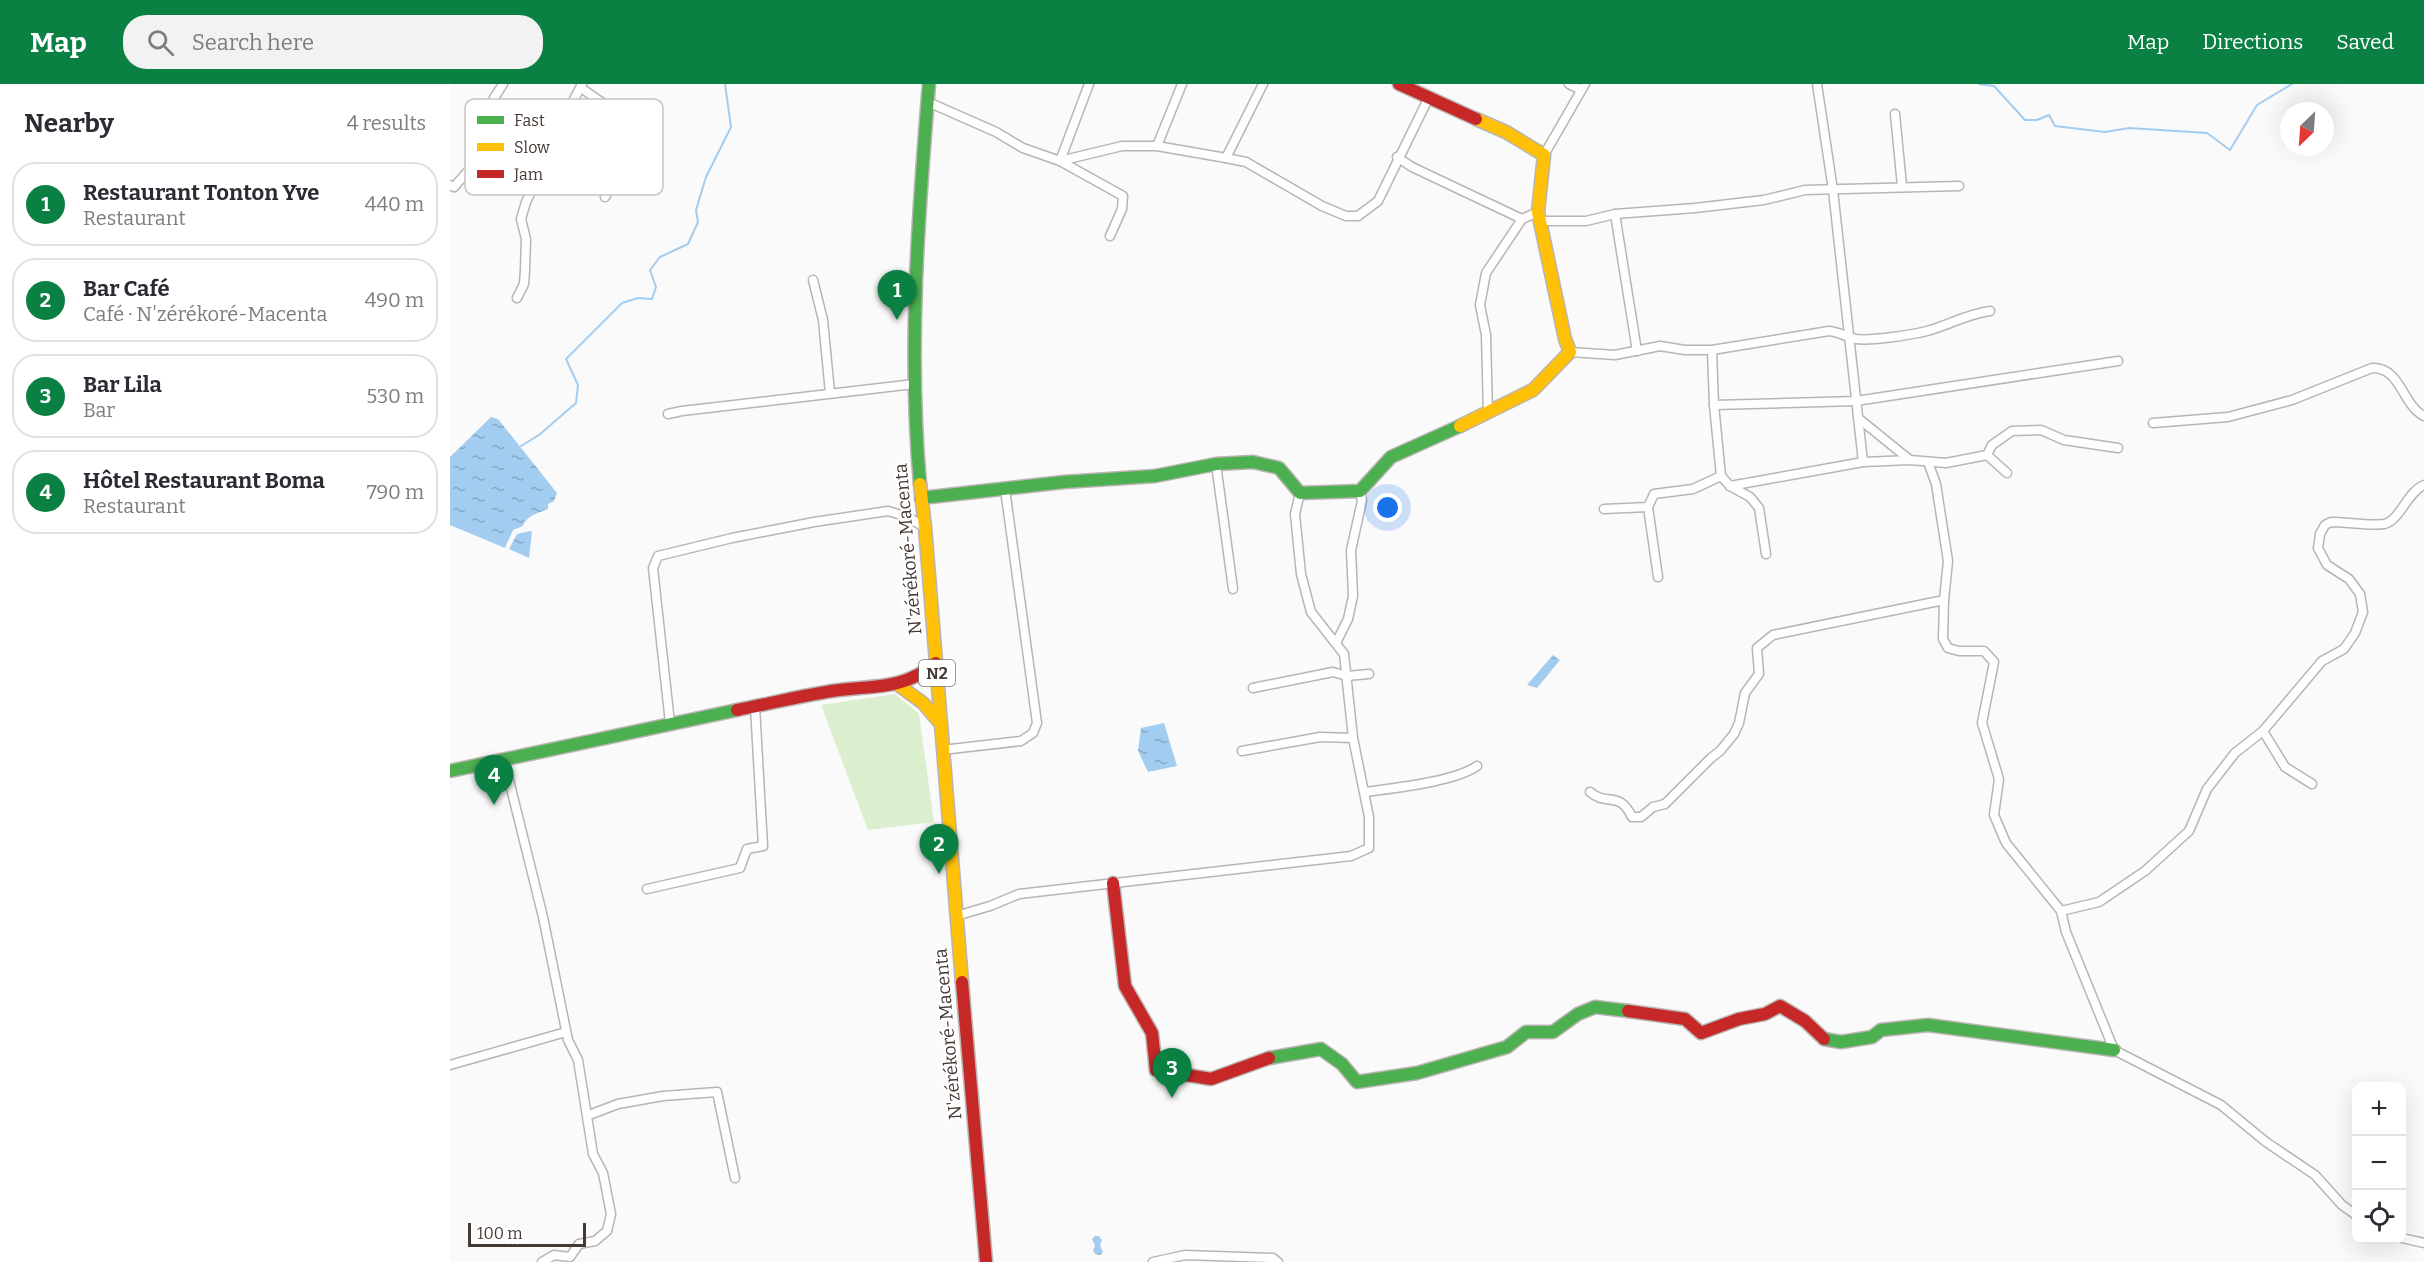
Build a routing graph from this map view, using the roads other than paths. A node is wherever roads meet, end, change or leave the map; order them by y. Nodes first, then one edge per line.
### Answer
1 (503, 84) edge
2 (930, 84) edge
3 (1089, 84) edge
4 (1182, 84) edge
5 (1263, 84) edge
6 (1399, 84) edge
7 (1569, 84) edge
8 (1817, 84) edge
9 (582, 86) edge
10 (1583, 87) edge
11 (1429, 97) junction
12 (494, 99) edge
13 (599, 99) edge
14 (928, 102) junction
15 (1895, 114) dead end
16 (1157, 146) junction
17 (1544, 155) junction
18 (1397, 157) junction
19 (1226, 158) junction
20 (1060, 161) junction
21 (465, 175) edge
22 (450, 185) edge
23 (1902, 186) junction
24 (1959, 186) dead end
25 (1833, 190) junction
26 (531, 195) edge
27 (1615, 214) junction
28 (1539, 217) junction
29 (1522, 219) junction
30 (1110, 236) dead end
31 (813, 280) dead end
32 (517, 298) dead end
33 (1990, 311) dead end
34 (1849, 336) junction
35 (1712, 350) junction
36 (1637, 351) junction
37 (1570, 352) junction
38 (2118, 361) dead end
39 (914, 384) junction
40 (830, 393) junction
41 (1857, 400) junction
42 (1714, 405) junction
43 (668, 414) dead end
44 (1488, 414) junction
45 (2424, 416) edge
46 (1858, 418) junction
47 (2153, 423) dead end
48 (2118, 448) dead end
49 (1987, 455) junction
50 (1910, 460) junction
51 (1863, 462) junction
52 (1928, 462) junction
53 (1216, 464) junction
54 (2007, 473) dead end
55 (1721, 476) junction
56 (2424, 485) edge
57 (1730, 486) junction
58 (1005, 489) junction
59 (1360, 491) junction
60 (1300, 493) junction
61 (921, 498) junction
62 (1648, 507) junction
63 (1604, 509) dead end
64 (925, 527) junction
65 (1766, 554) dead end
66 (1658, 577) dead end
67 (1233, 589) dead end
68 (1944, 600) junction
69 (1336, 643) junction
70 (936, 663) junction
71 (1369, 674) dead end
72 (1347, 676) junction
73 (897, 684) junction
74 (1253, 688) dead end
75 (755, 707) junction
76 (670, 723) junction
77 (940, 723) junction
78 (2263, 731) junction
79 (1353, 738) junction
80 (942, 750) junction
81 (1242, 751) dead end
82 (504, 760) junction
83 (1477, 766) dead end
84 (450, 771) edge
85 (2312, 784) dead end
86 (1365, 792) junction
87 (1590, 792) dead end
88 (1113, 883) junction
89 (647, 889) dead end
90 (2061, 911) junction
91 (956, 916) junction
92 (566, 1032) junction
93 (2114, 1050) junction
94 (450, 1065) edge
95 (588, 1115) junction
96 (735, 1178) dead end
97 (2352, 1212) edge
98 (2406, 1239) edge
99 (2424, 1243) edge
100 (569, 1259) edge
101 (542, 1262) edge
102 (986, 1262) edge
103 (1153, 1262) edge
104 (1278, 1262) edge

1 - 12 street
2 - 14 main road, N'zérékoré-Macenta / N2
3 - 20 street
4 - 16 street
5 - 19 street
6 - 11 main road
7 - 10 street
8 - 25 street
9 - 13 street
10 - 17 street
11 - 17 main road
11 - 18 street
14 - 20 street
14 - 39 main road, N'zérékoré-Macenta / N2
15 - 23 street
16 - 19 street
16 - 20 street
17 - 28 main road
18 - 19 street
18 - 29 street
20 - 30 street
21 - 22 street
23 - 24 street
23 - 25 street
25 - 27 street
25 - 34 street
26 - 32 street
27 - 28 street
27 - 36 street
28 - 29 street
28 - 37 main road
29 - 44 street
31 - 40 street
33 - 34 street
34 - 35 street
34 - 41 street
35 - 36 street
35 - 42 street
36 - 37 street
37 - 44 main road
38 - 41 street
39 - 40 street
39 - 61 main road, N'zérékoré-Macenta / N2
40 - 43 street
41 - 42 street
41 - 46 street
42 - 55 street
44 - 59 main road
45 - 47 street
46 - 50 street
46 - 51 street
48 - 49 street
49 - 52 street
49 - 54 street
50 - 51 street
50 - 52 street
51 - 57 street
52 - 68 street
53 - 58 main road
53 - 60 main road
53 - 67 street
55 - 57 street
55 - 62 street
56 - 78 street
57 - 65 street
58 - 61 main road
58 - 80 street
59 - 60 main road
59 - 69 street
60 - 69 street
61 - 64 main road, N'zérékoré-Macenta / N2
62 - 63 street
62 - 66 street
64 - 70 main road, N'zérékoré-Macenta / N2
64 - 76 street
68 - 87 street
68 - 90 street
69 - 72 street
70 - 73 main road
70 - 77 main road, N'zérékoré-Macenta / N2
71 - 72 street
72 - 74 street
72 - 79 street
73 - 75 main road
73 - 77 main road
75 - 76 main road
75 - 89 street
76 - 82 main road
77 - 80 main road, N'zérékoré-Macenta / N2
78 - 85 street
78 - 90 street
79 - 81 street
79 - 86 street
80 - 91 main road, N'zérékoré-Macenta / N2
82 - 84 main road
82 - 92 street
83 - 86 street
86 - 88 street
88 - 91 street
88 - 93 main road
90 - 93 street
91 - 102 main road, N'zérékoré-Macenta / N2
92 - 94 street
92 - 95 street
93 - 97 street
95 - 96 street
95 - 100 street
98 - 99 street
100 - 101 street
103 - 104 street

